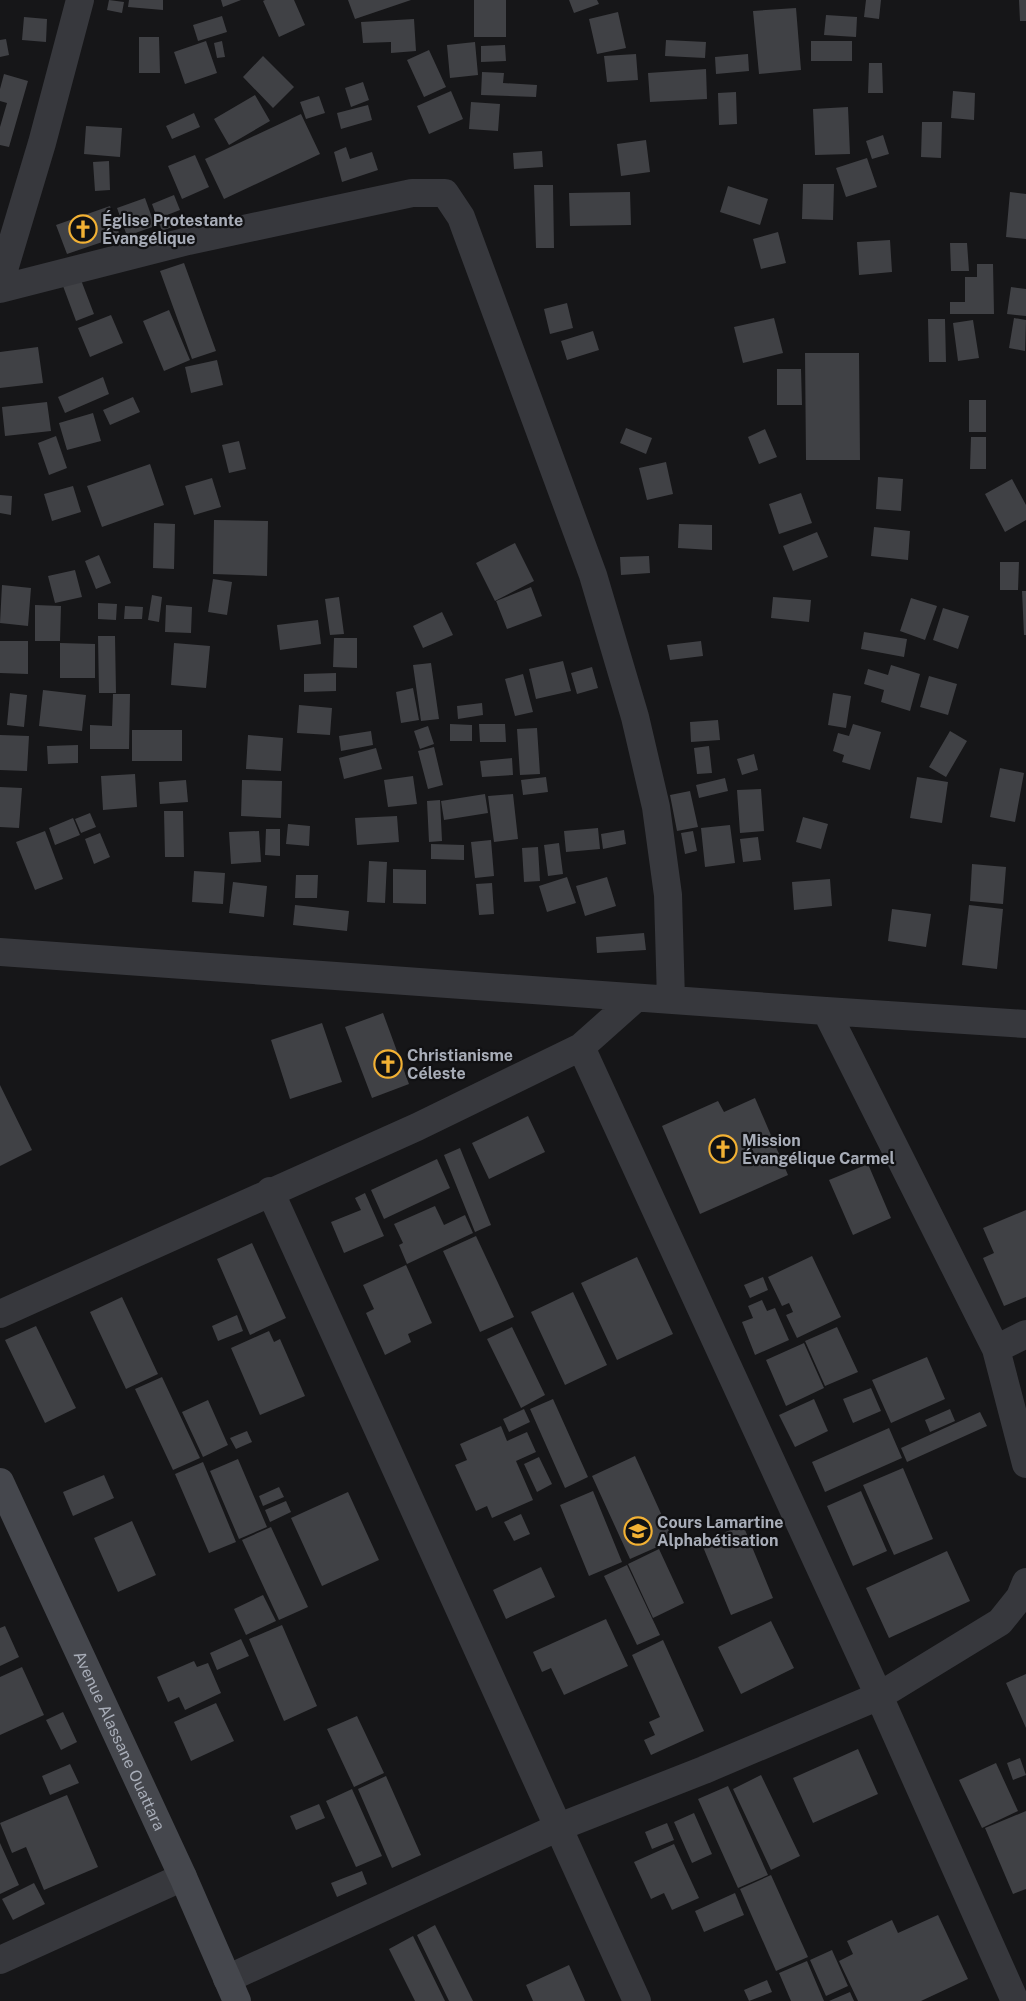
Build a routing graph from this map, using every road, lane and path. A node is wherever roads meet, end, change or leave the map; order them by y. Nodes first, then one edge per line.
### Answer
1 (80, 0) edge
2 (0, 283) edge
3 (0, 289) edge
4 (0, 952) edge
5 (636, 998) junction
6 (671, 1000) junction
7 (826, 1011) junction
8 (1026, 1024) edge
9 (581, 1047) junction
10 (270, 1191) junction
11 (0, 1314) edge
12 (1026, 1334) edge
13 (996, 1349) junction
14 (1026, 1464) edge
15 (0, 1482) edge
16 (1026, 1582) edge
17 (879, 1696) junction
18 (559, 1827) junction
19 (183, 1877) junction
20 (0, 1960) edge
21 (232, 1990) edge
22 (637, 2001) edge
23 (1015, 2001) edge

1 - 2 street
3 - 6 street
4 - 5 street
5 - 6 street
5 - 9 street
6 - 7 street
7 - 8 street
7 - 13 street
9 - 10 street
9 - 17 street
10 - 11 street
10 - 18 street
12 - 13 street
13 - 14 street
15 - 19 street, Avenue Alassane Ouattara
16 - 17 street
17 - 18 street
17 - 23 street
18 - 21 street
18 - 22 street
19 - 20 street
19 - 21 street, Avenue Alassane Ouattara

